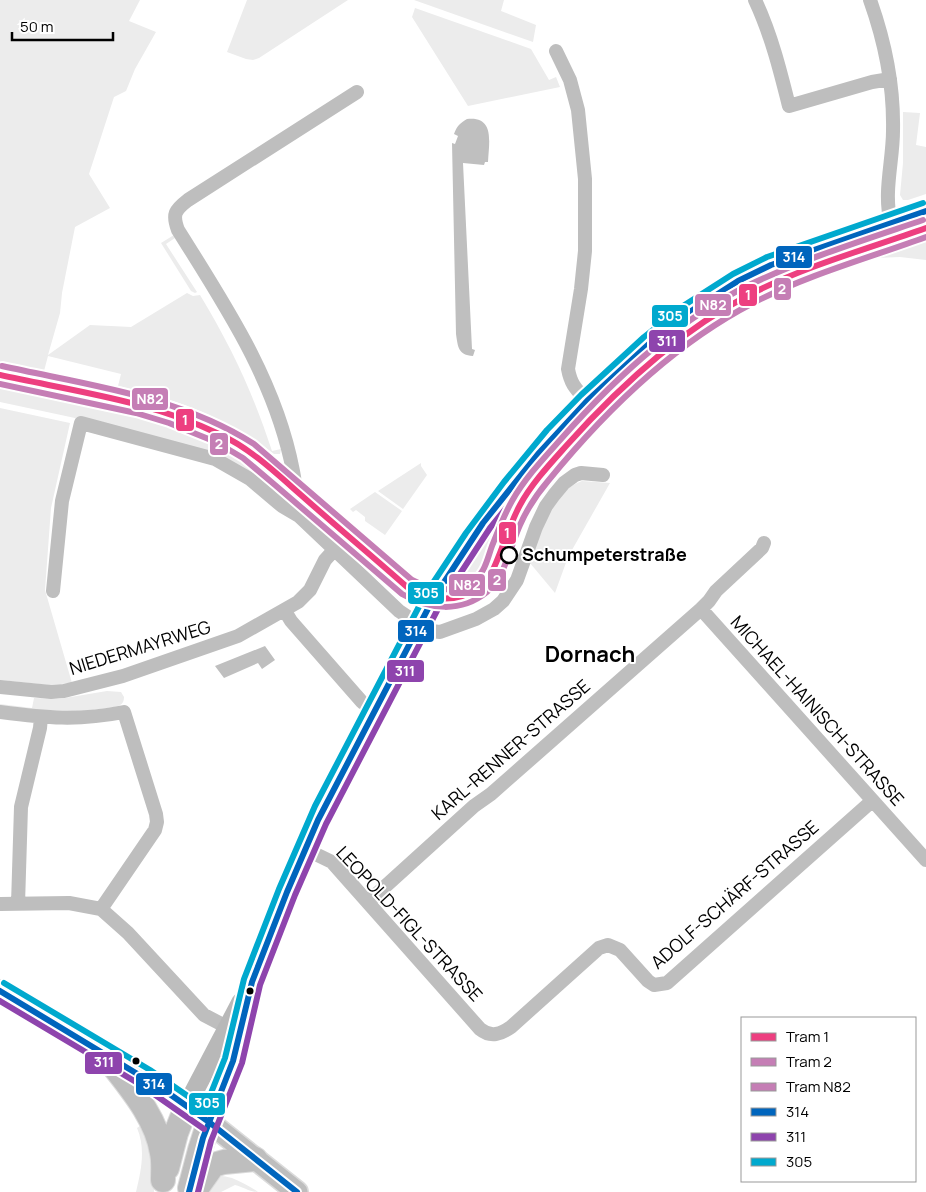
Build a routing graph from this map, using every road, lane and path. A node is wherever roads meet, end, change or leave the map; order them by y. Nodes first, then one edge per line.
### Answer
1 (755, 0) edge
2 (870, 0) edge
3 (556, 51) dead end
4 (890, 78) junction
5 (357, 92) dead end
6 (926, 211) edge
7 (891, 223) junction
8 (588, 401) junction
9 (603, 475) dead end
10 (300, 516) junction
11 (764, 543) dead end
12 (334, 549) junction
13 (53, 591) dead end
14 (700, 610) junction
15 (285, 611) junction
16 (419, 624) junction
17 (0, 686) edge
18 (375, 709) junction
19 (0, 712) edge
20 (41, 717) junction
21 (872, 801) junction
22 (306, 849) junction
23 (926, 860) edge
24 (368, 902) junction
25 (0, 904) edge
26 (18, 904) junction
27 (101, 910) junction
28 (252, 982) junction
29 (0, 991) edge
30 (227, 1027) junction
31 (480, 1029) joint
32 (102, 1051) junction
33 (187, 1105) junction
34 (209, 1122) junction
35 (255, 1159) junction
36 (162, 1186) edge
37 (189, 1192) edge
38 (194, 1192) edge
39 (297, 1192) edge

1 - 4 street
2 - 4 street
3 - 8 street
4 - 7 street
5 - 10 street
6 - 7 street
7 - 8 street
8 - 16 street
9 - 16 street
10 - 12 street
10 - 13 street
11 - 14 street, KARL-RENNER-STRASSE
12 - 15 street, NIEDERMAYRWEG
12 - 16 street
14 - 21 street, MICHAEL-HAINISCH-STRASSE
14 - 24 street, KARL-RENNER-STRASSE
15 - 17 street, NIEDERMAYRWEG
15 - 18 street
16 - 18 street
18 - 22 street
19 - 20 street
20 - 26 street
20 - 27 street
21 - 23 street, MICHAEL-HAINISCH-STRASSE
21 - 31 street, ADOLF-SCHÄRF-STRASSE
22 - 24 street, LEOPOLD-FIGL-STRASSE
22 - 28 street
24 - 31 street, LEOPOLD-FIGL-STRASSE
25 - 26 street
26 - 27 street
27 - 30 street
28 - 30 street
28 - 34 street
29 - 32 main road
30 - 33 street
32 - 33 main road
32 - 36 highway
33 - 34 main road
33 - 36 highway
34 - 35 main road
34 - 37 highway
35 - 38 highway
35 - 39 main road

